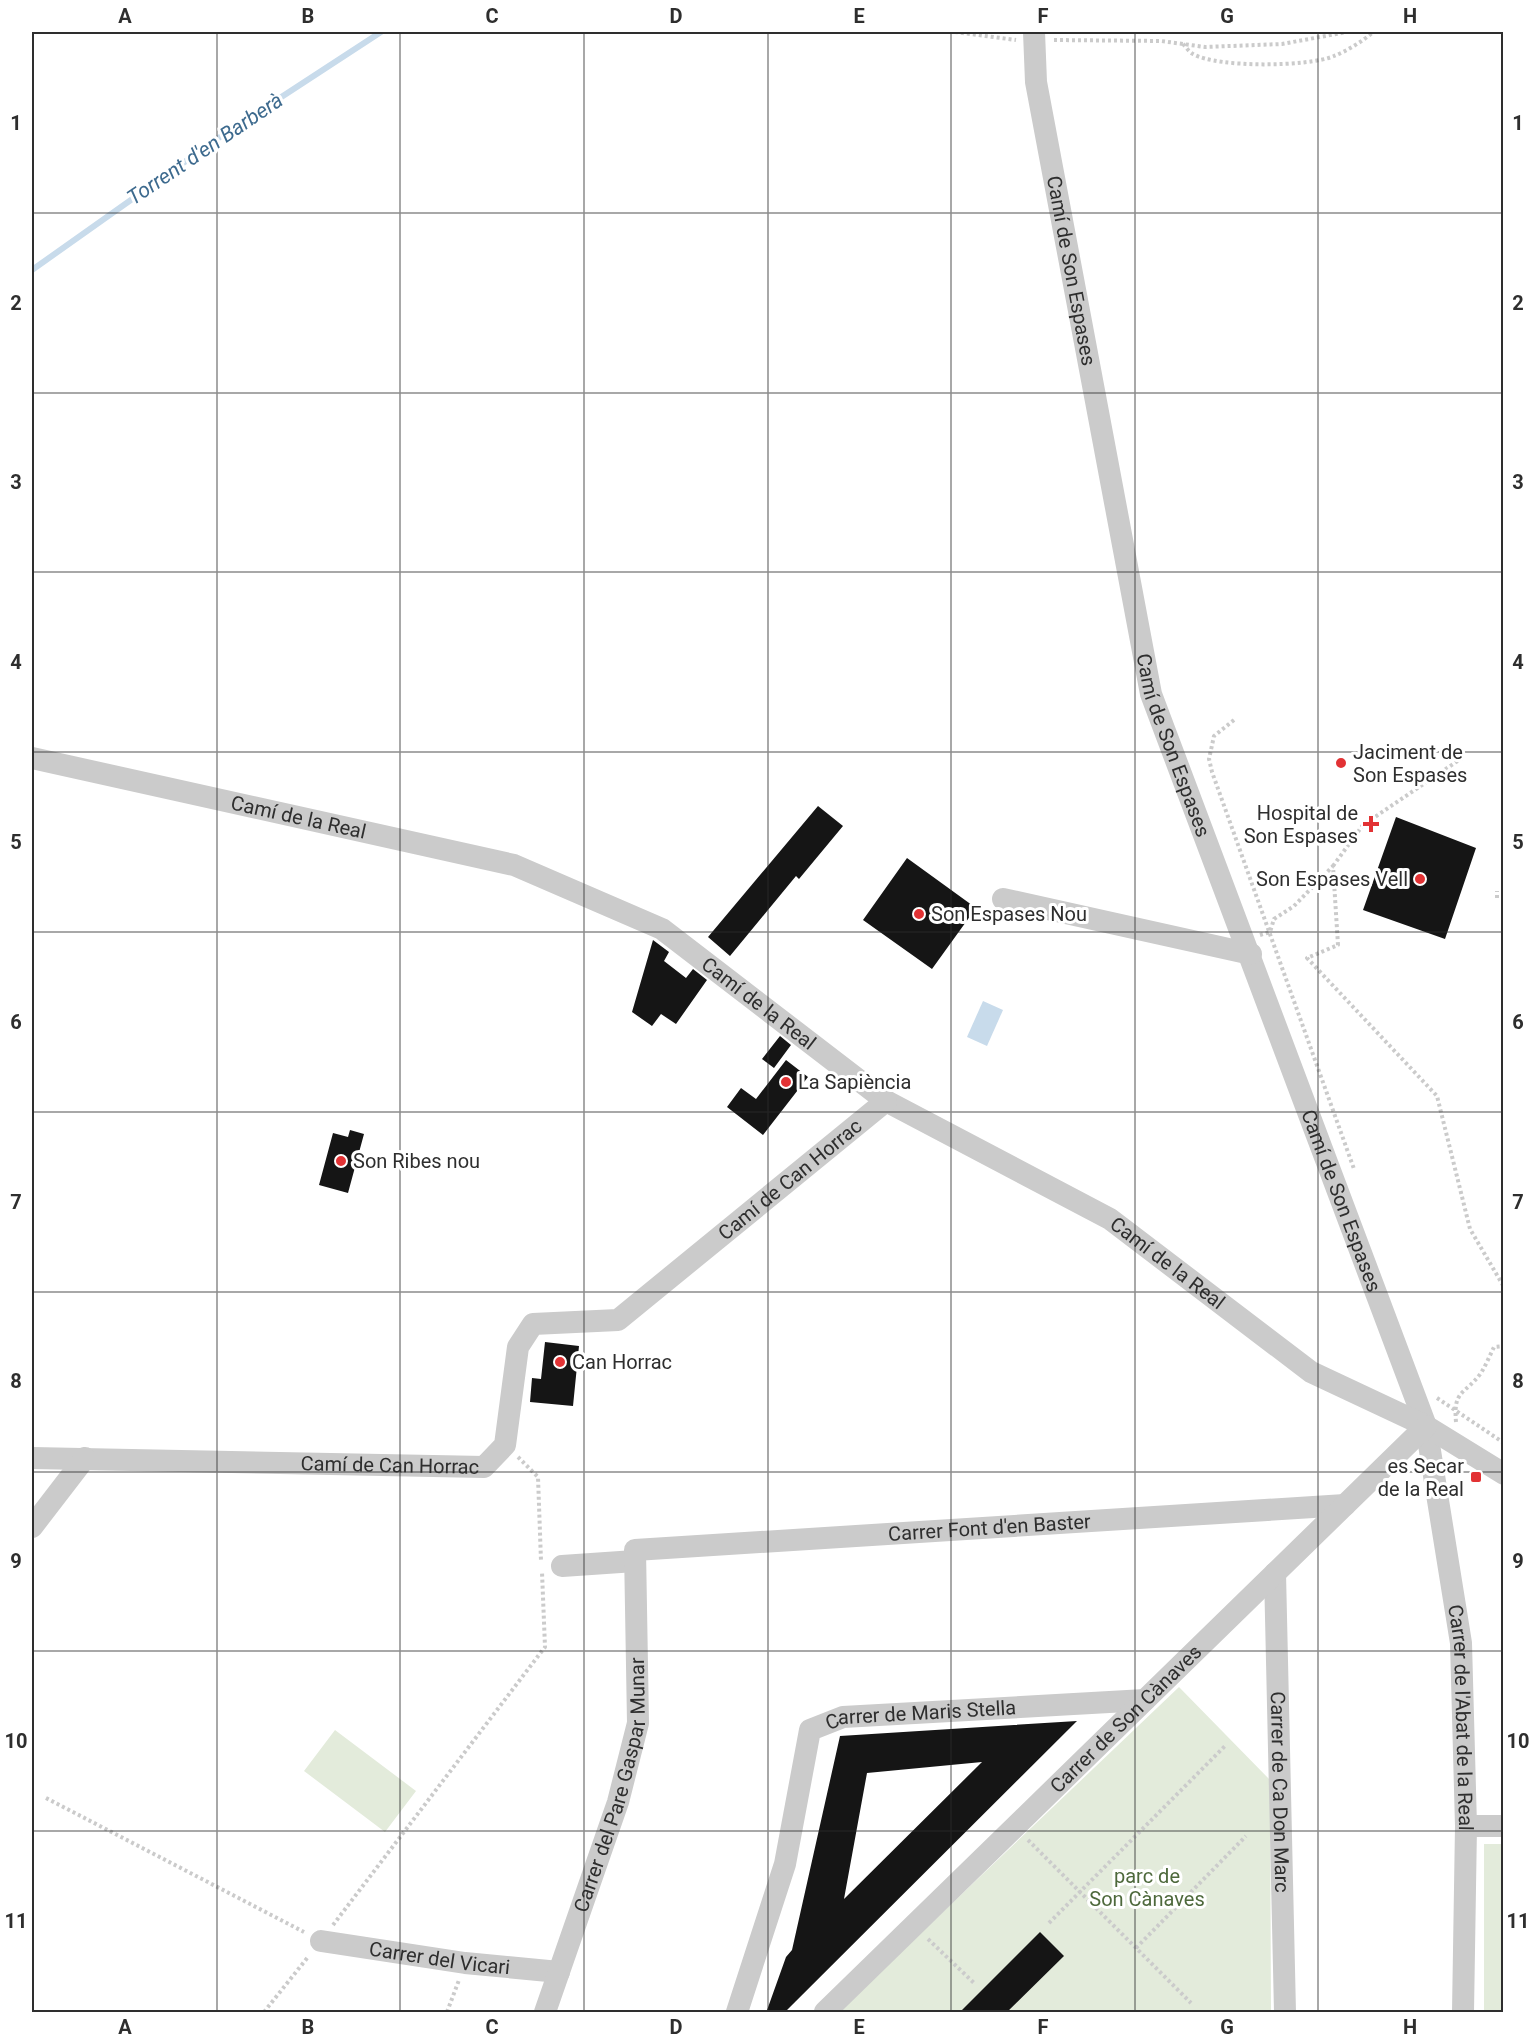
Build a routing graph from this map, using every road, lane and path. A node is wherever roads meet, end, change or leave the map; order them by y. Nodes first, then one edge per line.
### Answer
1 (955, 32) edge
2 (1347, 32) edge
3 (1373, 32) edge
4 (1033, 36) edge
5 (1183, 44) junction
6 (1234, 720) dead end
7 (32, 758) edge
8 (1462, 758) dead end
9 (1333, 867) junction
10 (1497, 891) dead end
11 (1003, 898) dead end
12 (1497, 898) dead end
13 (1270, 932) junction
14 (1248, 947) junction
15 (886, 1101) junction
16 (1354, 1170) dead end
17 (1503, 1287) edge
18 (1503, 1346) edge
19 (1433, 1395) dead end
20 (1455, 1410) junction
21 (1426, 1426) junction
22 (1448, 1439) junction
23 (1503, 1443) edge
24 (505, 1444) junction
25 (32, 1458) edge
26 (85, 1458) junction
27 (1503, 1474) edge
28 (1345, 1505) junction
29 (32, 1527) edge
30 (635, 1555) junction
31 (562, 1566) dead end
32 (1275, 1573) junction
33 (1145, 1700) junction
34 (1226, 1745) dead end
35 (46, 1798) dead end
36 (1466, 1826) junction
37 (1503, 1826) edge
38 (1015, 1827) junction
39 (1246, 1836) dead end
40 (1080, 1892) junction
41 (1049, 1923) dead end
42 (914, 1925) junction
43 (321, 1941) junction
44 (1136, 1948) junction
45 (465, 1963) junction
46 (559, 1972) junction
47 (974, 1983) dead end
48 (1191, 2003) dead end
49 (264, 2013) edge
50 (447, 2013) edge
51 (545, 2013) edge
52 (737, 2013) edge
53 (825, 2013) edge
54 (1285, 2013) edge
55 (1462, 2013) edge

1 - 4 path
2 - 5 path
3 - 5 path
4 - 5 path
4 - 14 street, Camí de Son Espases
6 - 13 path
7 - 15 street, Camí de la Real
8 - 9 path
9 - 13 path
9 - 17 path
10 - 12 path
11 - 14 street
13 - 14 path
13 - 16 path
14 - 21 street, Camí de Son Espases
15 - 21 street, Camí de la Real
15 - 24 street, Camí de Can Horrac
18 - 20 path
19 - 20 path
20 - 22 path
20 - 23 path
21 - 22 street, Camí de la Real
21 - 28 street, Carrer de Son Cànaves
21 - 36 street, Carrer de l'Abat de la Real
22 - 27 street, Camí de la Real
24 - 26 street, Camí de Can Horrac
24 - 43 path
25 - 26 street, Camí de Can Horrac
26 - 29 street
28 - 30 street, Carrer Font d'en Baster
28 - 32 street, Carrer de Son Cànaves
30 - 31 street, Carrer Font d'en Baster
30 - 46 street, Carrer del Pare Gaspar Munar
32 - 33 street, Carrer de Son Cànaves
32 - 54 street, Carrer de Ca Don Marc
33 - 38 street, Carrer de Son Cànaves
33 - 52 street, Carrer de Maris Stella
34 - 40 path
35 - 43 path
36 - 37 street
36 - 55 street, Carrer de l'Abat de la Real
38 - 40 path
38 - 42 street, Carrer de Son Cànaves
39 - 44 path
40 - 41 path
40 - 44 path
42 - 47 path
42 - 53 street, Carrer de Son Cànaves
43 - 45 street, Carrer del Vicari
43 - 49 path
44 - 48 path
45 - 46 street, Carrer del Vicari
45 - 50 path
46 - 51 street, Carrer del Pare Gaspar Munar

